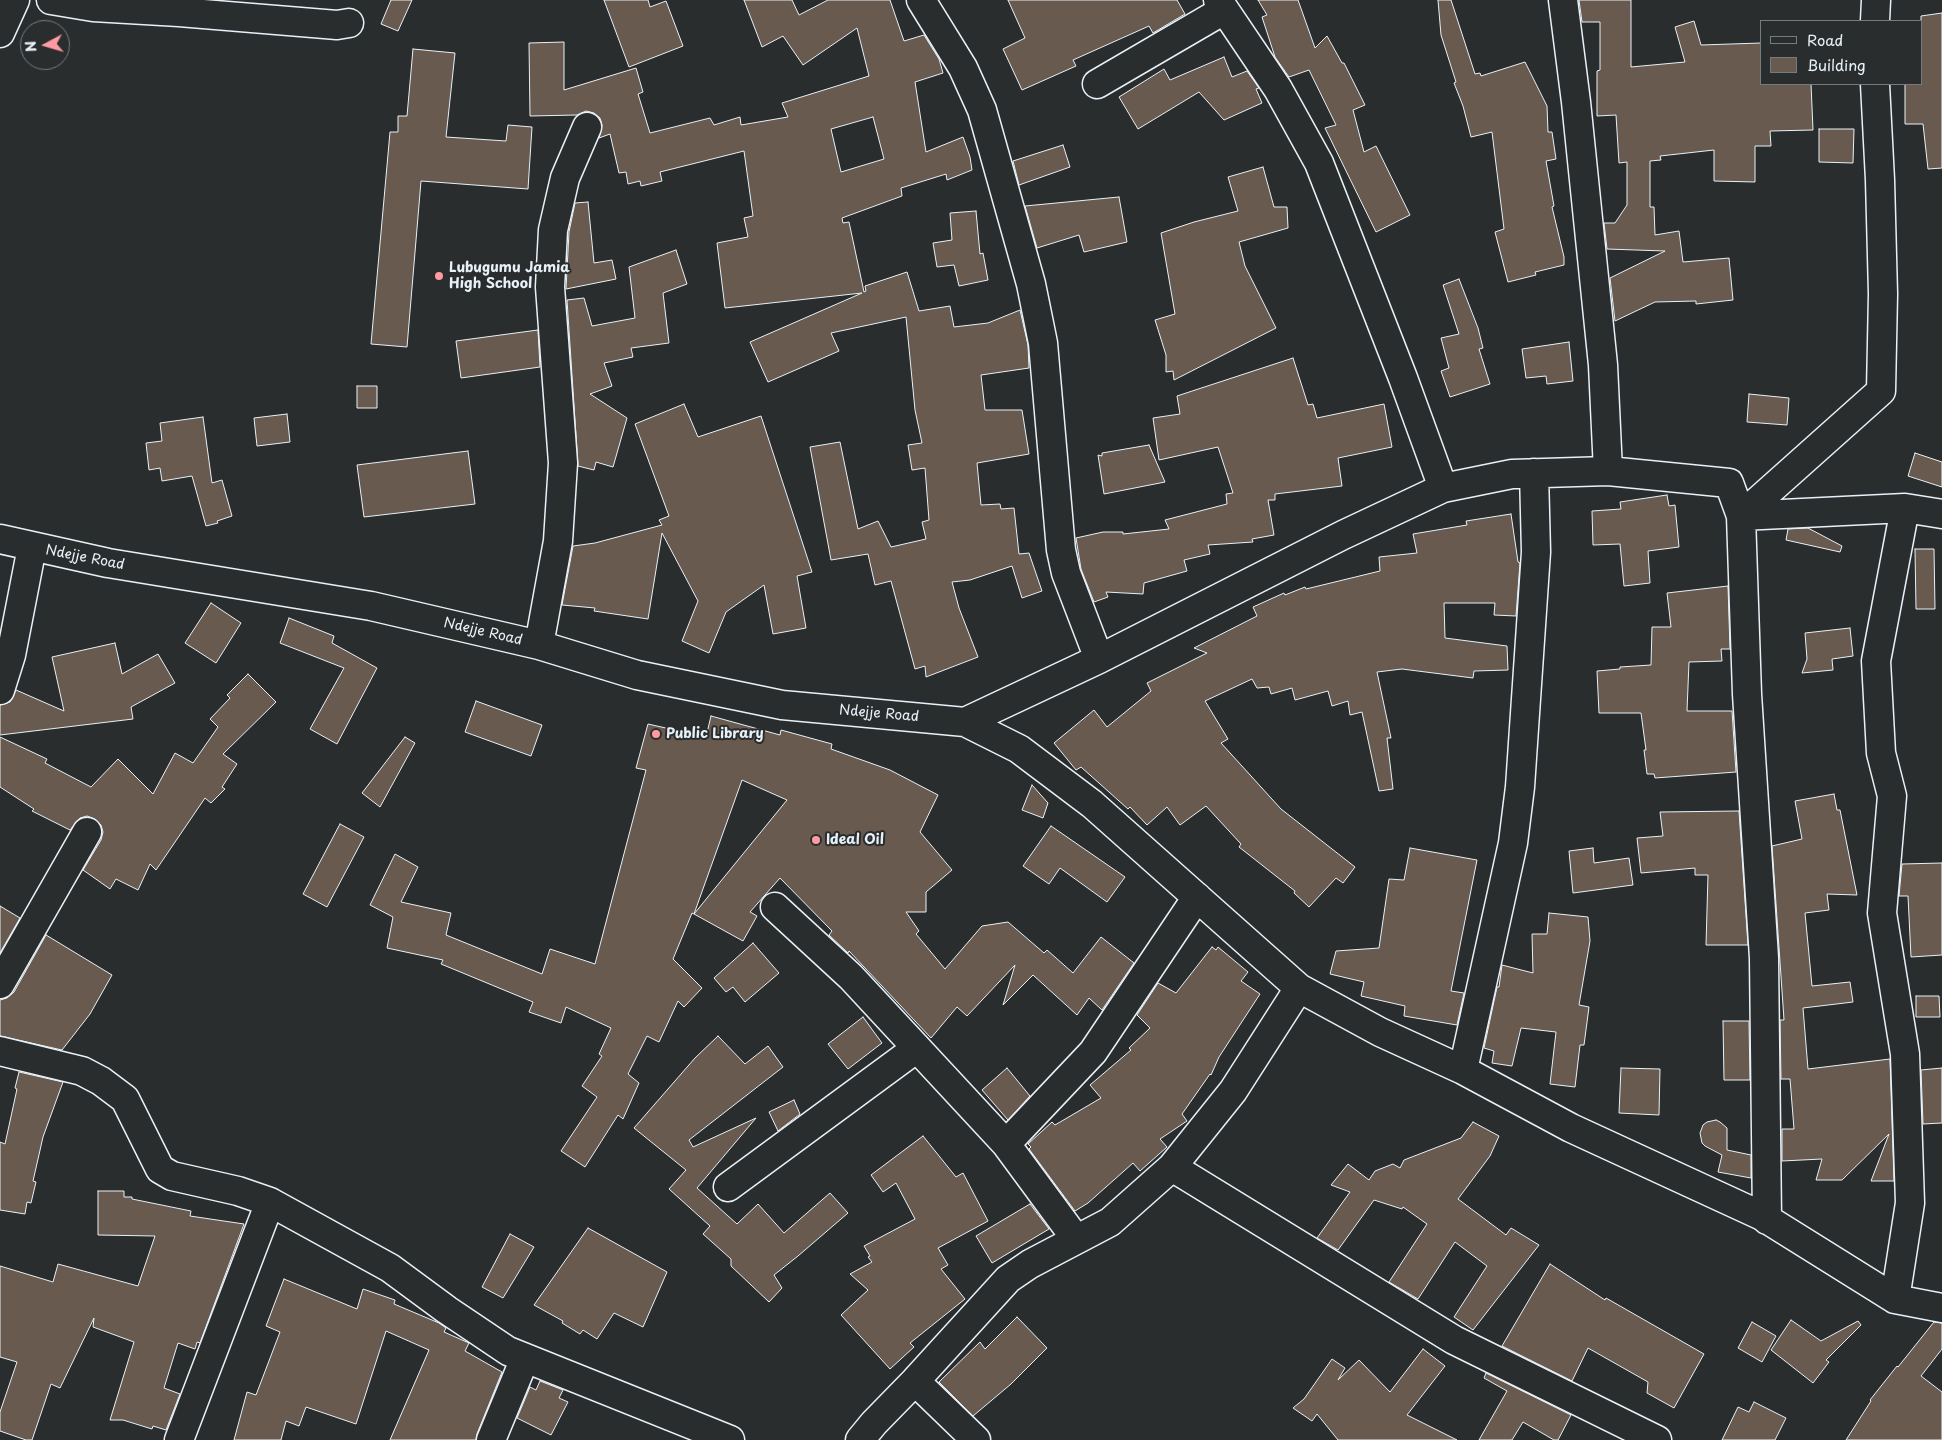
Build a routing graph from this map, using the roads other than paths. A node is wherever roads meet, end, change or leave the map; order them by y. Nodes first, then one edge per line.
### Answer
1 (15, 0) edge
2 (51, 0) edge
3 (921, 0) edge
4 (1563, 0) edge
5 (1876, 0) edge
6 (1221, 5) edge
7 (1875, 20) edge
8 (349, 24) dead end
9 (0, 32) edge
10 (1097, 84) dead end
11 (1875, 85) edge
12 (587, 127) dead end
13 (1608, 471) junction
14 (1534, 473) junction
15 (1443, 488) junction
16 (1905, 508) junction
17 (1942, 514) edge
18 (1741, 516) junction
19 (0, 539) edge
20 (32, 547) junction
21 (539, 645) junction
22 (1099, 659) junction
23 (0, 690) edge
24 (965, 722) junction
25 (87, 832) dead end
26 (1197, 897) junction
27 (775, 907) dead end
28 (0, 984) edge
29 (1299, 988) junction
30 (917, 1048) junction
31 (0, 1050) edge
32 (1463, 1070) junction
33 (1006, 1144) junction
34 (1172, 1167) junction
35 (728, 1187) dead end
36 (270, 1202) junction
37 (1768, 1220) junction
38 (1076, 1239) junction
39 (1895, 1299) junction
40 (1942, 1308) edge
41 (525, 1358) junction
42 (915, 1382) junction
43 (180, 1440) edge
44 (491, 1440) edge
45 (730, 1440) edge
46 (860, 1440) edge
47 (976, 1440) edge
48 (1657, 1440) edge

1 - 9 street
2 - 8 street
3 - 22 street
4 - 13 street
5 - 7 street
6 - 10 street
6 - 15 street
11 - 18 street
12 - 21 street
13 - 14 street
13 - 18 street
14 - 15 street
14 - 32 street
15 - 22 street
16 - 17 street
16 - 18 street
16 - 39 street
18 - 37 street
19 - 20 street, Ndejje Road
20 - 21 street, Ndejje Road
20 - 23 street
21 - 24 street, Ndejje Road
22 - 24 street
24 - 26 street
25 - 28 street
26 - 29 street
26 - 33 street
27 - 30 street
29 - 32 street
29 - 34 street
30 - 33 street
30 - 35 street
31 - 36 street
32 - 37 street
33 - 38 street
34 - 38 street
34 - 48 street
36 - 41 street
36 - 43 street
37 - 39 street
38 - 42 street
39 - 40 street
41 - 44 street
41 - 45 street
42 - 46 street
42 - 47 street

